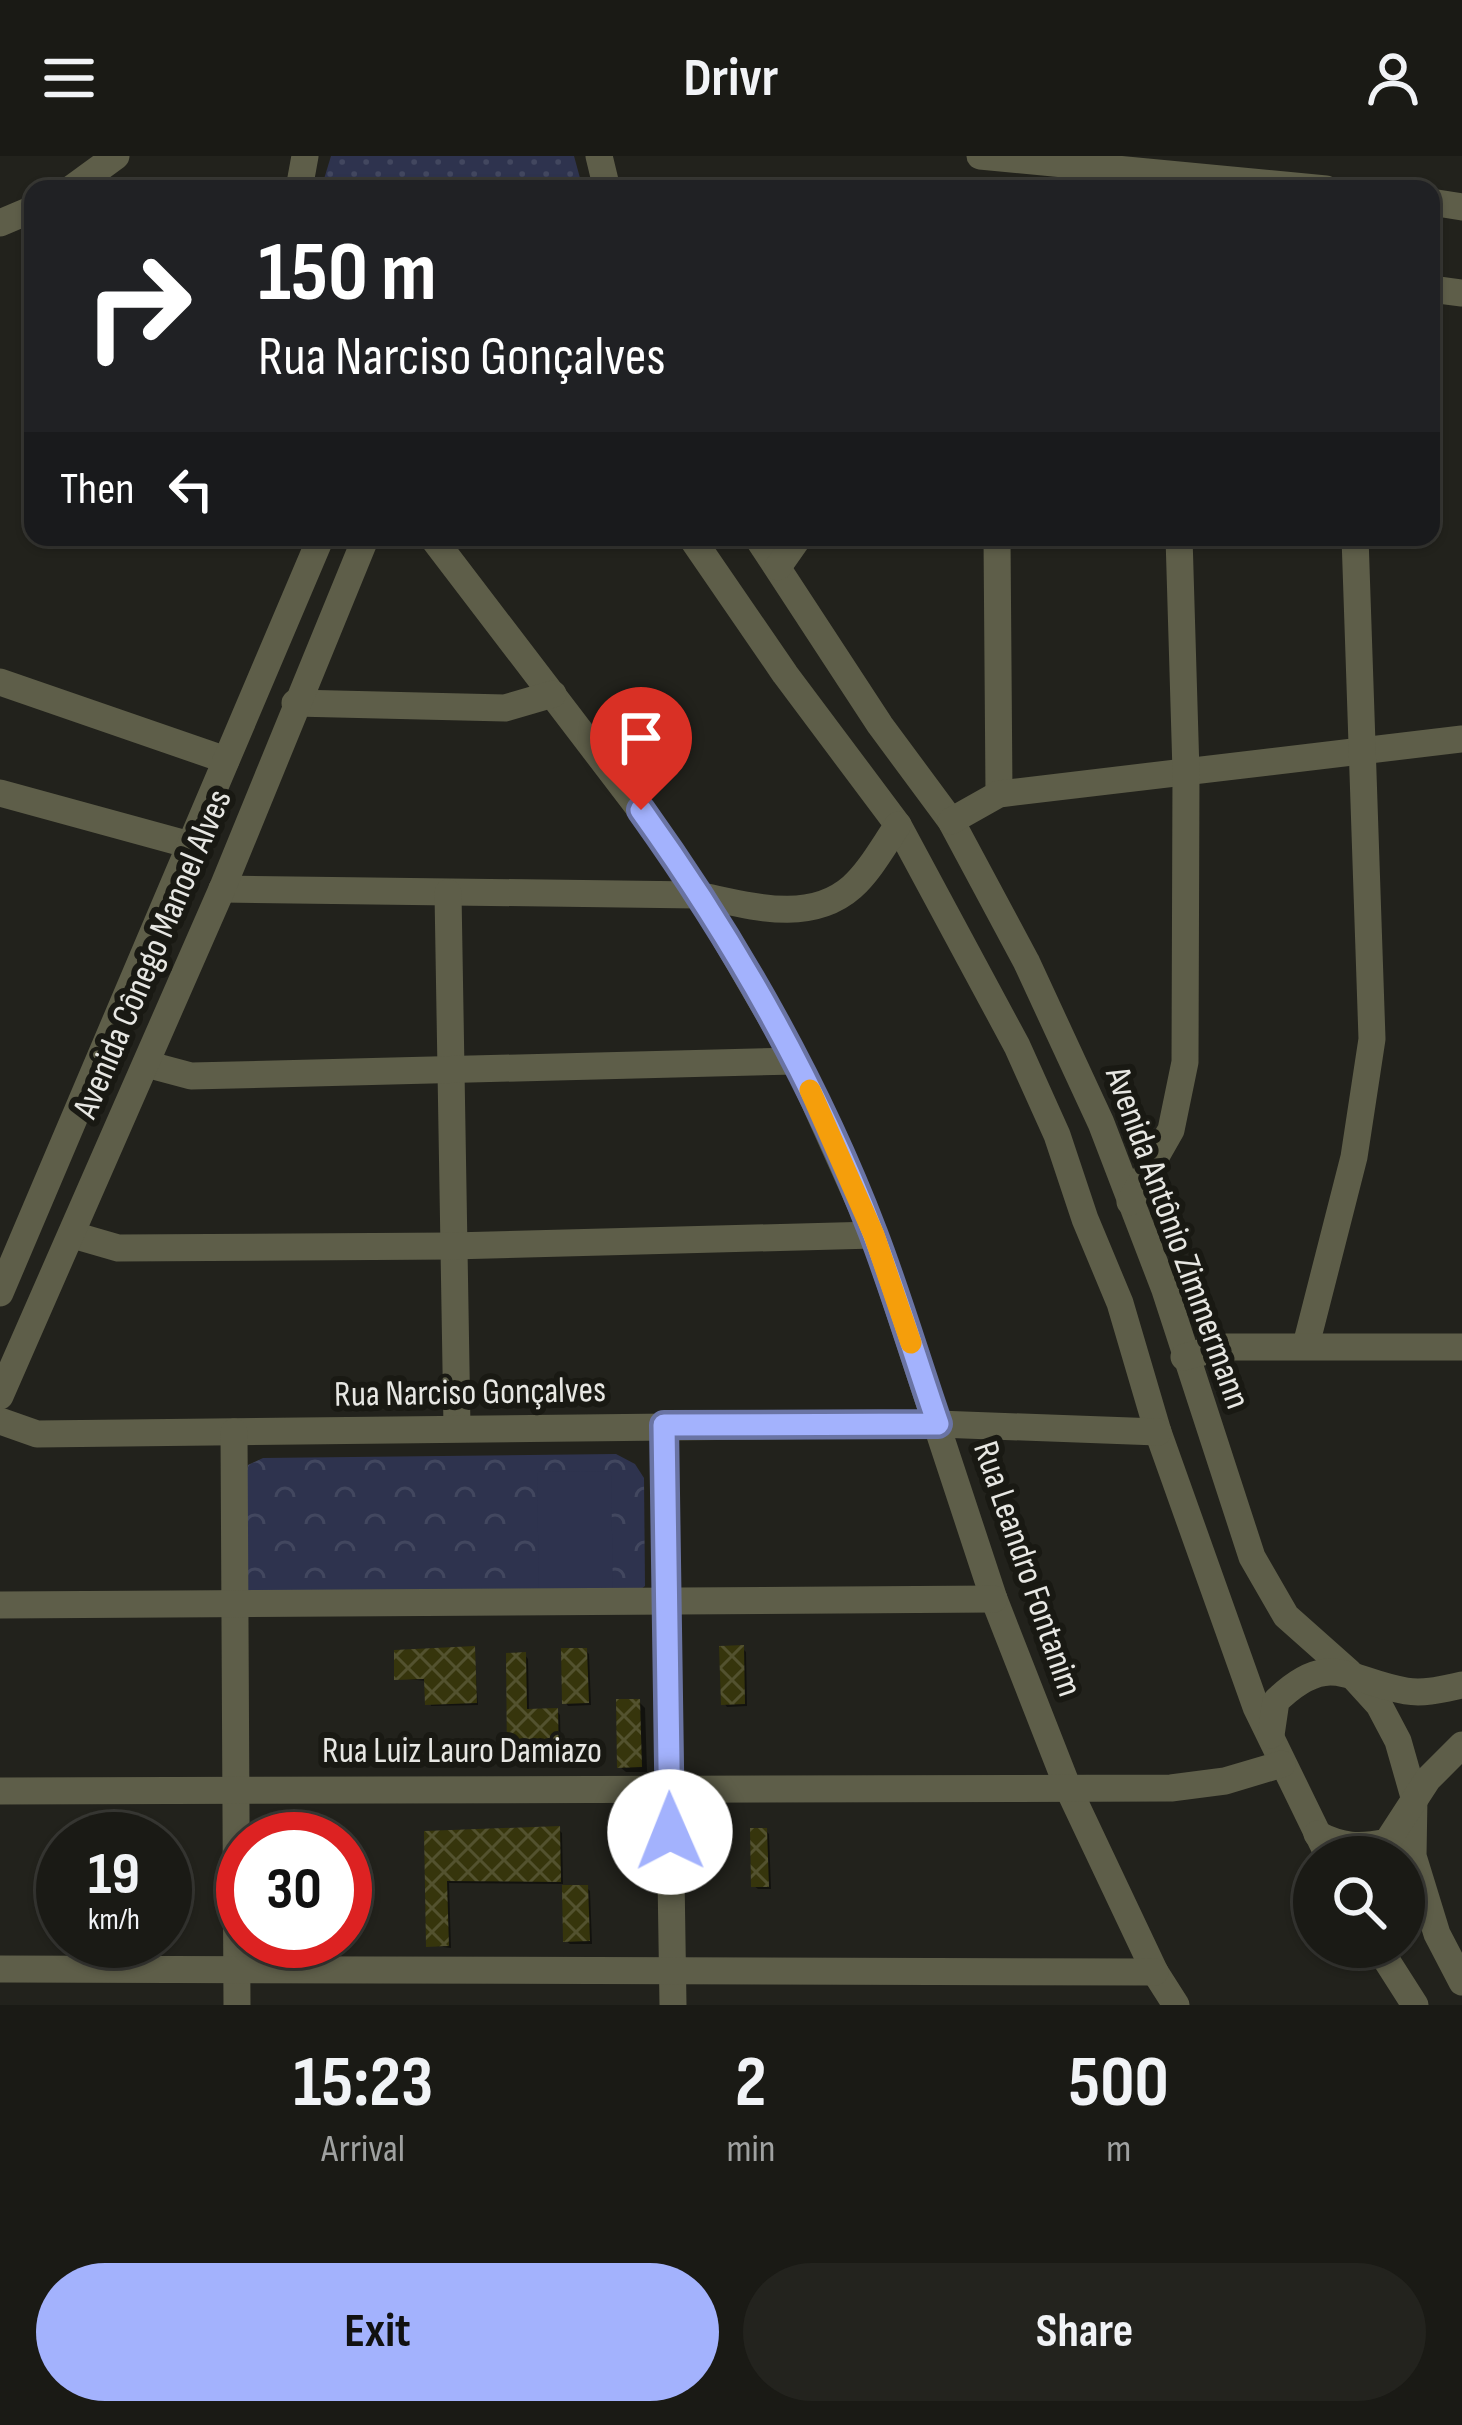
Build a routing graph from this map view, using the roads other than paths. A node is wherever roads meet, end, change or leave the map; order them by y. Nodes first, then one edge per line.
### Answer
1 (116, 156) edge
2 (980, 156) edge
3 (83, 180) edge
4 (1232, 180) edge
5 (316, 546) edge
6 (369, 546) edge
7 (437, 546) edge
8 (697, 546) edge
9 (763, 546) edge
10 (793, 546) edge
11 (997, 546) edge
12 (1179, 546) edge
13 (1355, 546) edge
14 (778, 567) junction
15 (0, 682) edge
16 (553, 694) junction
17 (295, 703) junction
18 (1462, 739) edge
19 (1364, 751) junction
20 (226, 760) junction
21 (1186, 772) junction
22 (0, 793) edge
23 (999, 794) junction
24 (951, 821) junction
25 (898, 826) junction
26 (190, 845) junction
27 (222, 889) junction
28 (448, 893) junction
29 (697, 895) junction
30 (796, 1061) junction
31 (146, 1064) junction
32 (450, 1070) junction
33 (1130, 1202) junction
34 (74, 1235) junction
35 (874, 1235) junction
36 (452, 1246) junction
37 (0, 1293) edge
38 (1306, 1345) junction
39 (1462, 1347) edge
40 (1184, 1358) junction
41 (0, 1396) edge
42 (0, 1421) edge
43 (938, 1424) junction
44 (664, 1425) junction
45 (457, 1426) junction
46 (234, 1432) junction
47 (1158, 1432) junction
48 (994, 1599) junction
49 (668, 1600) junction
50 (0, 1605) edge
51 (234, 1606) junction
52 (1349, 1672) junction
53 (1462, 1685) edge
54 (1271, 1735) junction
55 (1462, 1745) edge
56 (1282, 1764) junction
57 (668, 1786) junction
58 (238, 1788) junction
59 (1068, 1788) junction
60 (0, 1791) edge
61 (1414, 1797) junction
62 (238, 1812) edge
63 (1318, 1836) edge
64 (1393, 1836) edge
65 (237, 1968) junction
66 (1391, 1968) edge
67 (0, 1969) edge
68 (674, 1970) junction
69 (1155, 1972) junction
70 (1462, 1982) edge
71 (237, 2005) edge
72 (673, 2005) edge
73 (1175, 2005) edge
74 (1415, 2005) edge

1 - 3 street
2 - 4 street
5 - 20 street, Avenida Cônego Manoel Alves
6 - 17 street, Avenida Cônego Manoel Alves
7 - 16 street, Rua Leandro Fontanim
8 - 25 street
9 - 14 street, Avenida Antônio Zimmermann
10 - 14 street
11 - 23 street
12 - 21 street
13 - 19 street
14 - 24 street, Avenida Antônio Zimmermann
15 - 20 street
16 - 17 street
16 - 29 street, Rua Leandro Fontanim
17 - 27 street, Avenida Cônego Manoel Alves
18 - 19 street
19 - 21 street
19 - 38 street
20 - 26 street, Avenida Cônego Manoel Alves
21 - 23 street
21 - 33 street
22 - 26 street
23 - 24 street
24 - 33 street, Avenida Antônio Zimmermann
25 - 29 street
25 - 47 street
26 - 37 street, Avenida Cônego Manoel Alves
27 - 28 street
27 - 31 street, Avenida Cônego Manoel Alves
28 - 29 street
28 - 32 street
29 - 30 street, Rua Leandro Fontanim
30 - 32 street
30 - 35 street, Rua Leandro Fontanim
31 - 32 street
31 - 34 street, Avenida Cônego Manoel Alves
32 - 36 street
33 - 40 street, Avenida Antônio Zimmermann
34 - 36 street
34 - 41 street, Avenida Cônego Manoel Alves
35 - 36 street
35 - 43 street, Rua Leandro Fontanim
36 - 45 street
38 - 39 street
38 - 40 street
40 - 52 street, Avenida Antônio Zimmermann
42 - 46 street, Rua Narciso Gonçalves
43 - 44 street, Rua Narciso Gonçalves
43 - 47 street, Rua Narciso Gonçalves
43 - 48 street, Rua Leandro Fontanim
44 - 45 street, Rua Narciso Gonçalves
44 - 49 street
45 - 46 street, Rua Narciso Gonçalves
46 - 51 street
47 - 54 street
48 - 49 street
48 - 59 street, Rua Leandro Fontanim
49 - 51 street
49 - 57 street
50 - 51 street
51 - 58 street
52 - 53 street
52 - 54 street
52 - 61 street, Avenida Antônio Zimmermann
54 - 56 street
55 - 61 street
56 - 59 street, Rua Luiz Lauro Damiazo
56 - 63 street
57 - 58 street, Rua Luiz Lauro Damiazo
57 - 59 street, Rua Luiz Lauro Damiazo
57 - 68 street
58 - 60 street, Rua Luiz Lauro Damiazo
58 - 62 street
59 - 69 street, Rua Leandro Fontanim
61 - 64 street
61 - 70 street, Avenida Antônio Zimmermann
65 - 67 street
65 - 68 street
65 - 71 street
66 - 74 street
68 - 69 street
68 - 72 street
69 - 73 street, Rua Leandro Fontanim

